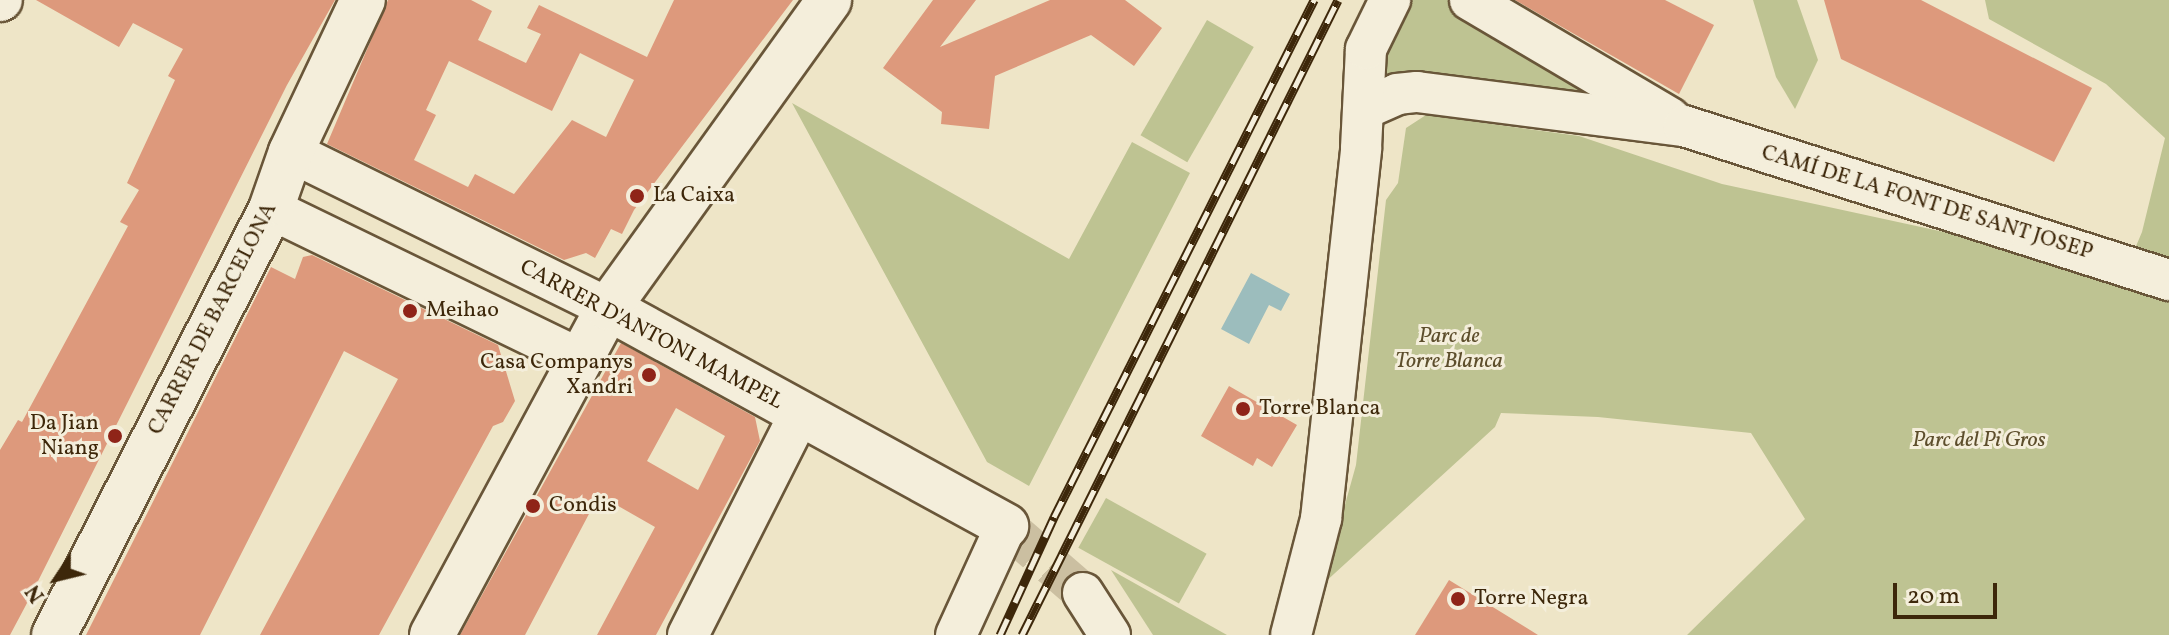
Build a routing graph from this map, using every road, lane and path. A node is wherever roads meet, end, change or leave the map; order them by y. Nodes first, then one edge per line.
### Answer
1 (363, 0) edge
2 (829, 0) edge
3 (1390, 0) edge
4 (1470, 0) edge
5 (1576, 61) junction
6 (1364, 109) junction
7 (1558, 110) junction
8 (1684, 126) junction
9 (291, 152) junction
10 (271, 209) junction
11 (2169, 280) edge
12 (608, 308) junction
13 (580, 359) junction
14 (799, 415) junction
15 (1006, 526) joint
16 (1083, 593) tunnel mouth
17 (54, 635) edge
18 (432, 635) edge
19 (688, 635) edge
20 (956, 635) edge
21 (1110, 635) edge
22 (1291, 635) edge

1 - 9 street, CARRER DE BARCELONA
2 - 12 street
3 - 6 street
4 - 5 street, CAMÍ DE LA FONT DE SANT JOSEP
5 - 7 street
5 - 8 street, CAMÍ DE LA FONT DE SANT JOSEP
6 - 7 street, CAMÍ DE LA FONT DE SANT JOSEP
6 - 22 street
7 - 8 street, CAMÍ DE LA FONT DE SANT JOSEP
8 - 11 street, CAMÍ DE LA FONT DE SANT JOSEP
9 - 10 street, CARRER DE BARCELONA
9 - 12 street, CARRER D'ANTONI MAMPEL
10 - 13 street
10 - 17 street, CARRER DE BARCELONA
12 - 13 street
12 - 14 street, CARRER D'ANTONI MAMPEL
13 - 18 street
14 - 15 street, CARRER D'ANTONI MAMPEL
14 - 19 street
15 - 20 street
16 - 21 street

